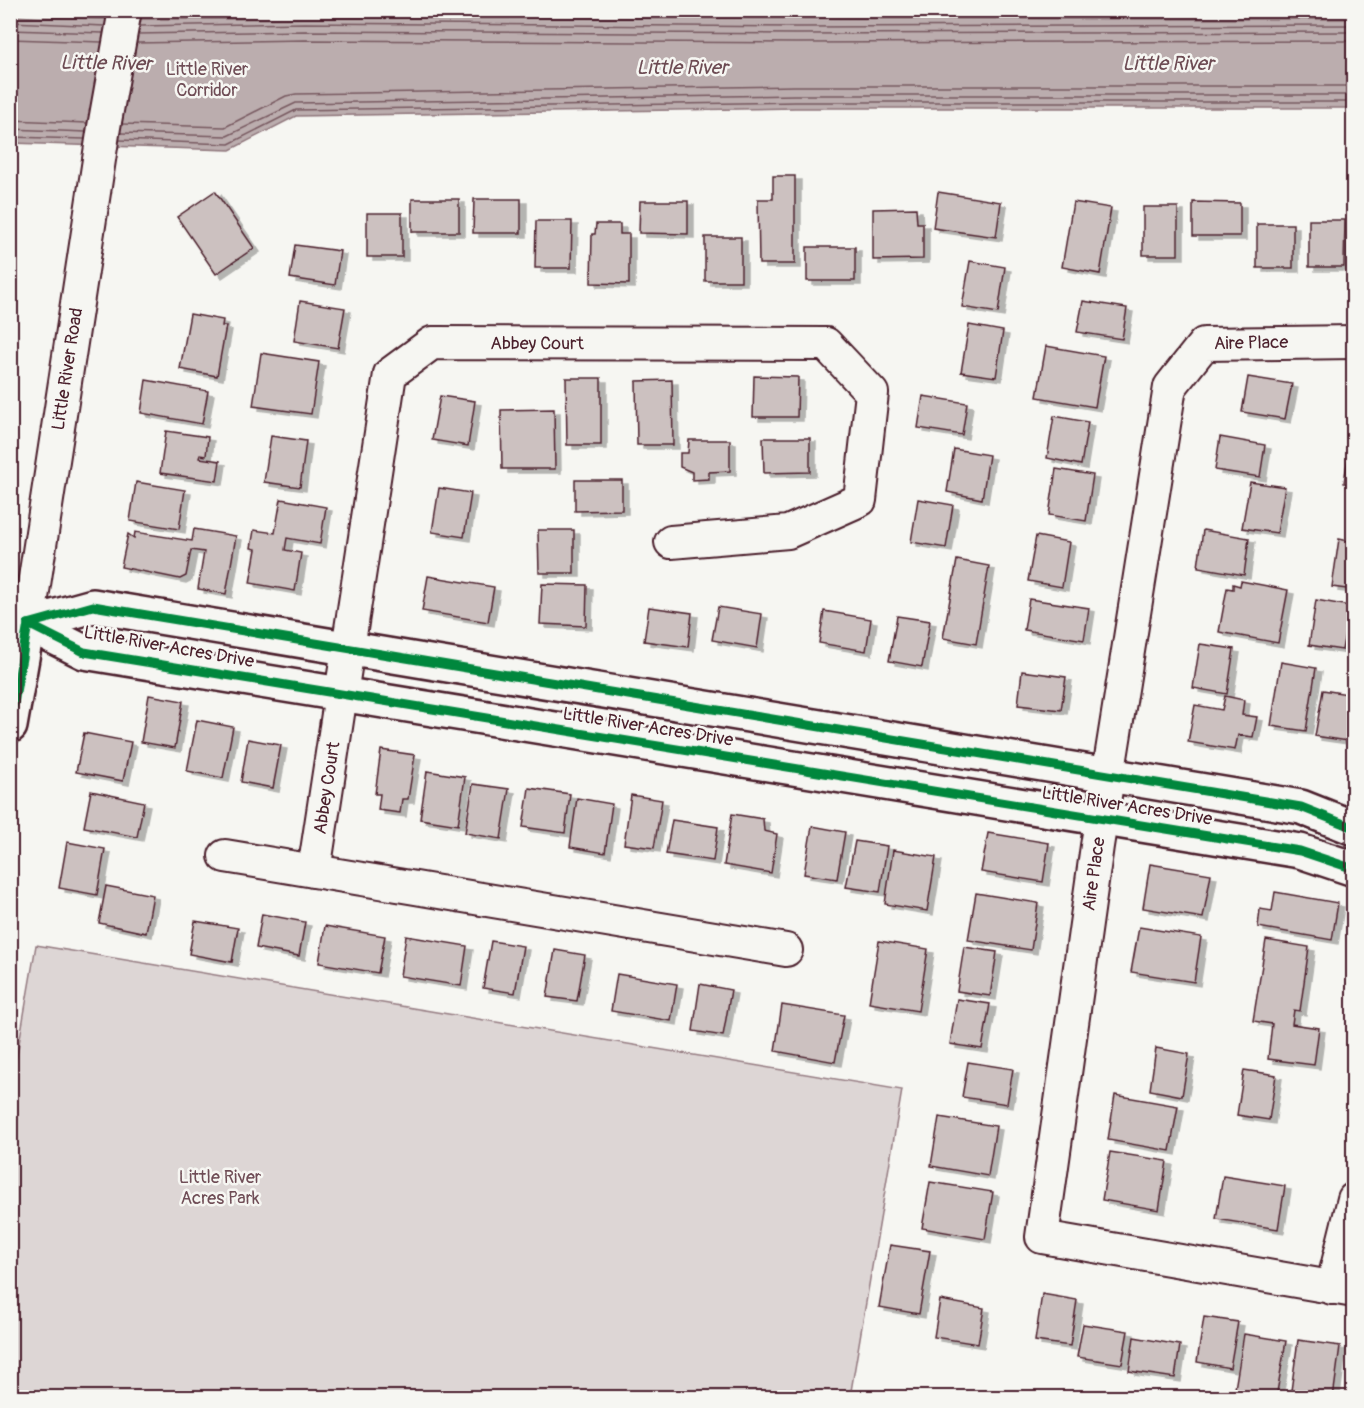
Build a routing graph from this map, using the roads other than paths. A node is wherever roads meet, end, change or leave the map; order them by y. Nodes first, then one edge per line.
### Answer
1 (124, 10) edge
2 (1353, 342) edge
3 (671, 542) dead end
4 (19, 624) edge
5 (349, 650) junction
6 (340, 694) junction
7 (10, 726) edge
8 (1109, 773) junction
9 (1102, 818) junction
10 (1353, 828) edge
11 (225, 856) dead end
12 (1353, 869) edge
13 (314, 871) junction
14 (786, 950) dead end
15 (1353, 1199) edge
16 (1342, 1289) edge

1 - 4 street, Little River Road
2 - 8 street, Aire Place
3 - 5 street, Abbey Court
4 - 5 street, Little River Acres Drive
4 - 6 street, Little River Acres Drive
4 - 7 street, Little River Road
5 - 6 street, Abbey Court
5 - 8 street, Little River Acres Drive
6 - 9 street, Little River Acres Drive
6 - 13 street, Abbey Court
8 - 9 street, Aire Place
8 - 10 street, Little River Acres Drive
9 - 12 street, Little River Acres Drive
9 - 16 street, Aire Place
11 - 13 street
13 - 14 street
15 - 16 street, Aire Place

